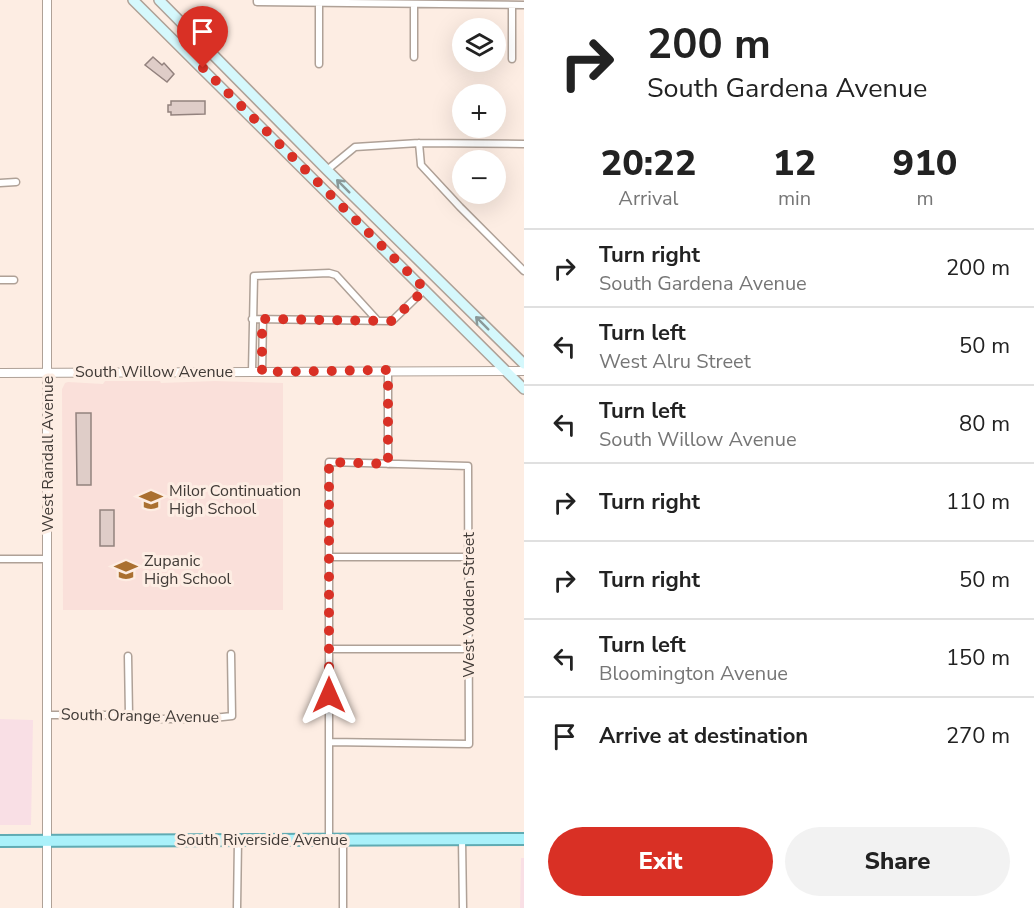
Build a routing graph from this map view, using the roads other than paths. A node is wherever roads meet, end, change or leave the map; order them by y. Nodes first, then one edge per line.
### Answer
1 (47, 0) edge
2 (133, 0) edge
3 (159, 0) edge
4 (257, 1) edge
5 (319, 2) junction
6 (414, 4) junction
7 (512, 5) junction
8 (524, 5) edge
9 (414, 57) dead end
10 (512, 59) dead end
11 (319, 64) dead end
12 (419, 143) junction
13 (524, 144) edge
14 (327, 170) junction
15 (0, 183) edge
16 (16, 183) dead end
17 (524, 269) edge
18 (0, 280) edge
19 (14, 280) dead end
20 (425, 289) junction
21 (252, 319) junction
22 (262, 319) junction
23 (377, 320) junction
24 (524, 364) edge
25 (388, 370) junction
26 (506, 371) junction
27 (524, 371) edge
28 (252, 372) junction
29 (262, 372) junction
30 (0, 373) edge
31 (48, 373) junction
32 (524, 389) edge
33 (388, 464) junction
34 (331, 557) junction
35 (469, 557) junction
36 (0, 559) edge
37 (47, 559) junction
38 (329, 649) junction
39 (468, 649) junction
40 (231, 654) dead end
41 (128, 656) dead end
42 (47, 715) junction
43 (129, 715) junction
44 (329, 742) junction
45 (329, 839) junction
46 (343, 839) junction
47 (462, 839) junction
48 (524, 839) edge
49 (238, 840) junction
50 (0, 841) edge
51 (47, 841) junction
52 (47, 908) edge
53 (237, 908) edge
54 (343, 908) edge
55 (463, 908) edge

1 - 31 street, West Randall Avenue
2 - 20 main road
3 - 14 main road
4 - 5 street
5 - 6 street
5 - 11 street
6 - 7 street
6 - 9 street
7 - 8 street
7 - 10 street
12 - 13 street
12 - 14 street
12 - 17 street
24 -> 14 main road
15 - 16 street
18 - 19 street
20 - 23 street
20 - 26 main road
21 - 22 street
21 - 23 street
21 - 28 street
22 - 23 street
22 - 29 street
25 - 26 street, South Willow Avenue
25 - 29 street, South Willow Avenue
25 - 33 street
26 - 27 street, South Willow Avenue
26 - 32 main road
28 - 29 street, South Willow Avenue
28 - 31 street, South Willow Avenue
30 - 31 street, South Willow Avenue
31 - 37 street, West Randall Avenue
33 - 34 street
33 - 35 street, West Vodden Street
34 - 35 street
34 - 38 street
35 - 39 street, West Vodden Street
36 - 37 street
37 - 42 street, West Randall Avenue
38 - 39 street
38 - 44 street
39 - 44 street, West Vodden Street
40 - 43 street, South Orange Avenue
41 - 43 street
42 - 43 street, South Orange Avenue
42 - 51 street, West Randall Avenue
44 - 45 street
45 - 46 main road, South Riverside Avenue
45 - 49 main road, South Riverside Avenue
46 - 47 main road, South Riverside Avenue
46 - 54 street
47 - 48 main road, South Riverside Avenue
47 - 55 street
49 - 51 main road, South Riverside Avenue
49 - 53 street
50 - 51 main road, South Riverside Avenue
51 - 52 street, West Randall Avenue

